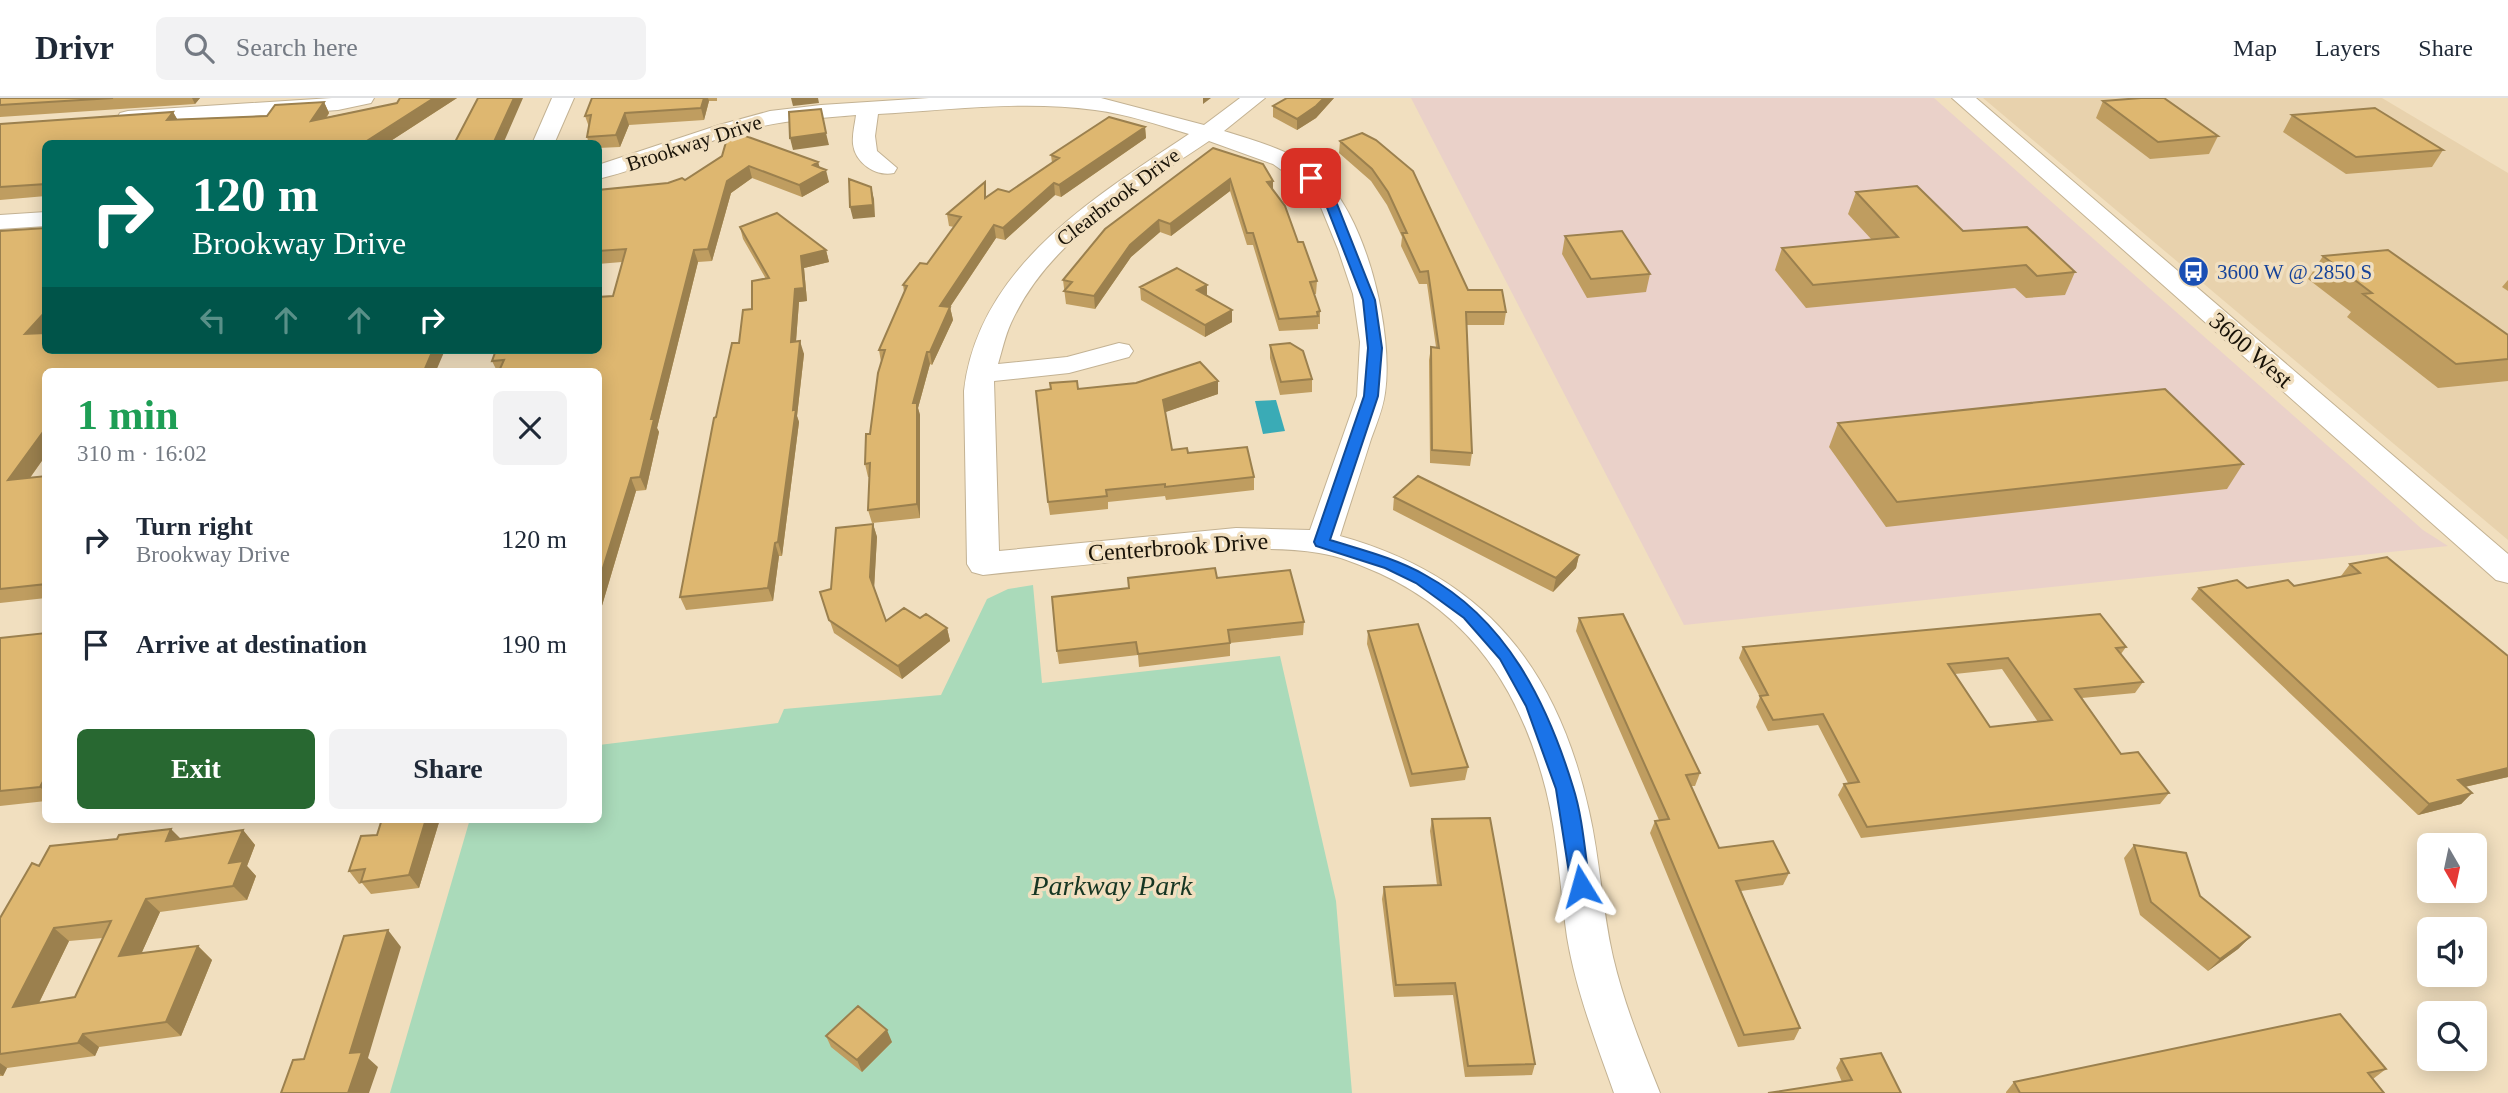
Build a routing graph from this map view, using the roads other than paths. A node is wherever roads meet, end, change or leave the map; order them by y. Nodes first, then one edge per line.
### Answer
1 (363, 98) edge
2 (563, 98) edge
3 (755, 98) edge
4 (1254, 98) edge
5 (1963, 98) edge
6 (868, 108) junction
7 (108, 120) edge
8 (750, 123) junction
9 (1204, 132) junction
10 (545, 140) edge
11 (886, 168) dead end
12 (602, 171) edge
13 (42, 219) edge
14 (0, 222) edge
15 (1119, 351) dead end
16 (981, 374) junction
17 (1322, 542) junction
18 (983, 564) joint
19 (2508, 572) edge
20 (1637, 1093) edge

1 - 7 street
2 - 10 street
3 - 8 street
4 - 9 street, Clearbrook Drive
5 - 19 street, 3600 West
6 - 8 street, Brookway Drive
6 - 9 street, Brookway Drive
6 - 11 street
8 - 12 street, Brookway Drive
9 - 16 street, Clearbrook Drive
9 - 17 street, Brookway Drive
13 - 14 street
15 - 16 street
16 - 18 street, Clearbrook Drive
17 - 18 street, Centerbrook Drive
17 - 20 street, Centerbrook Drive

